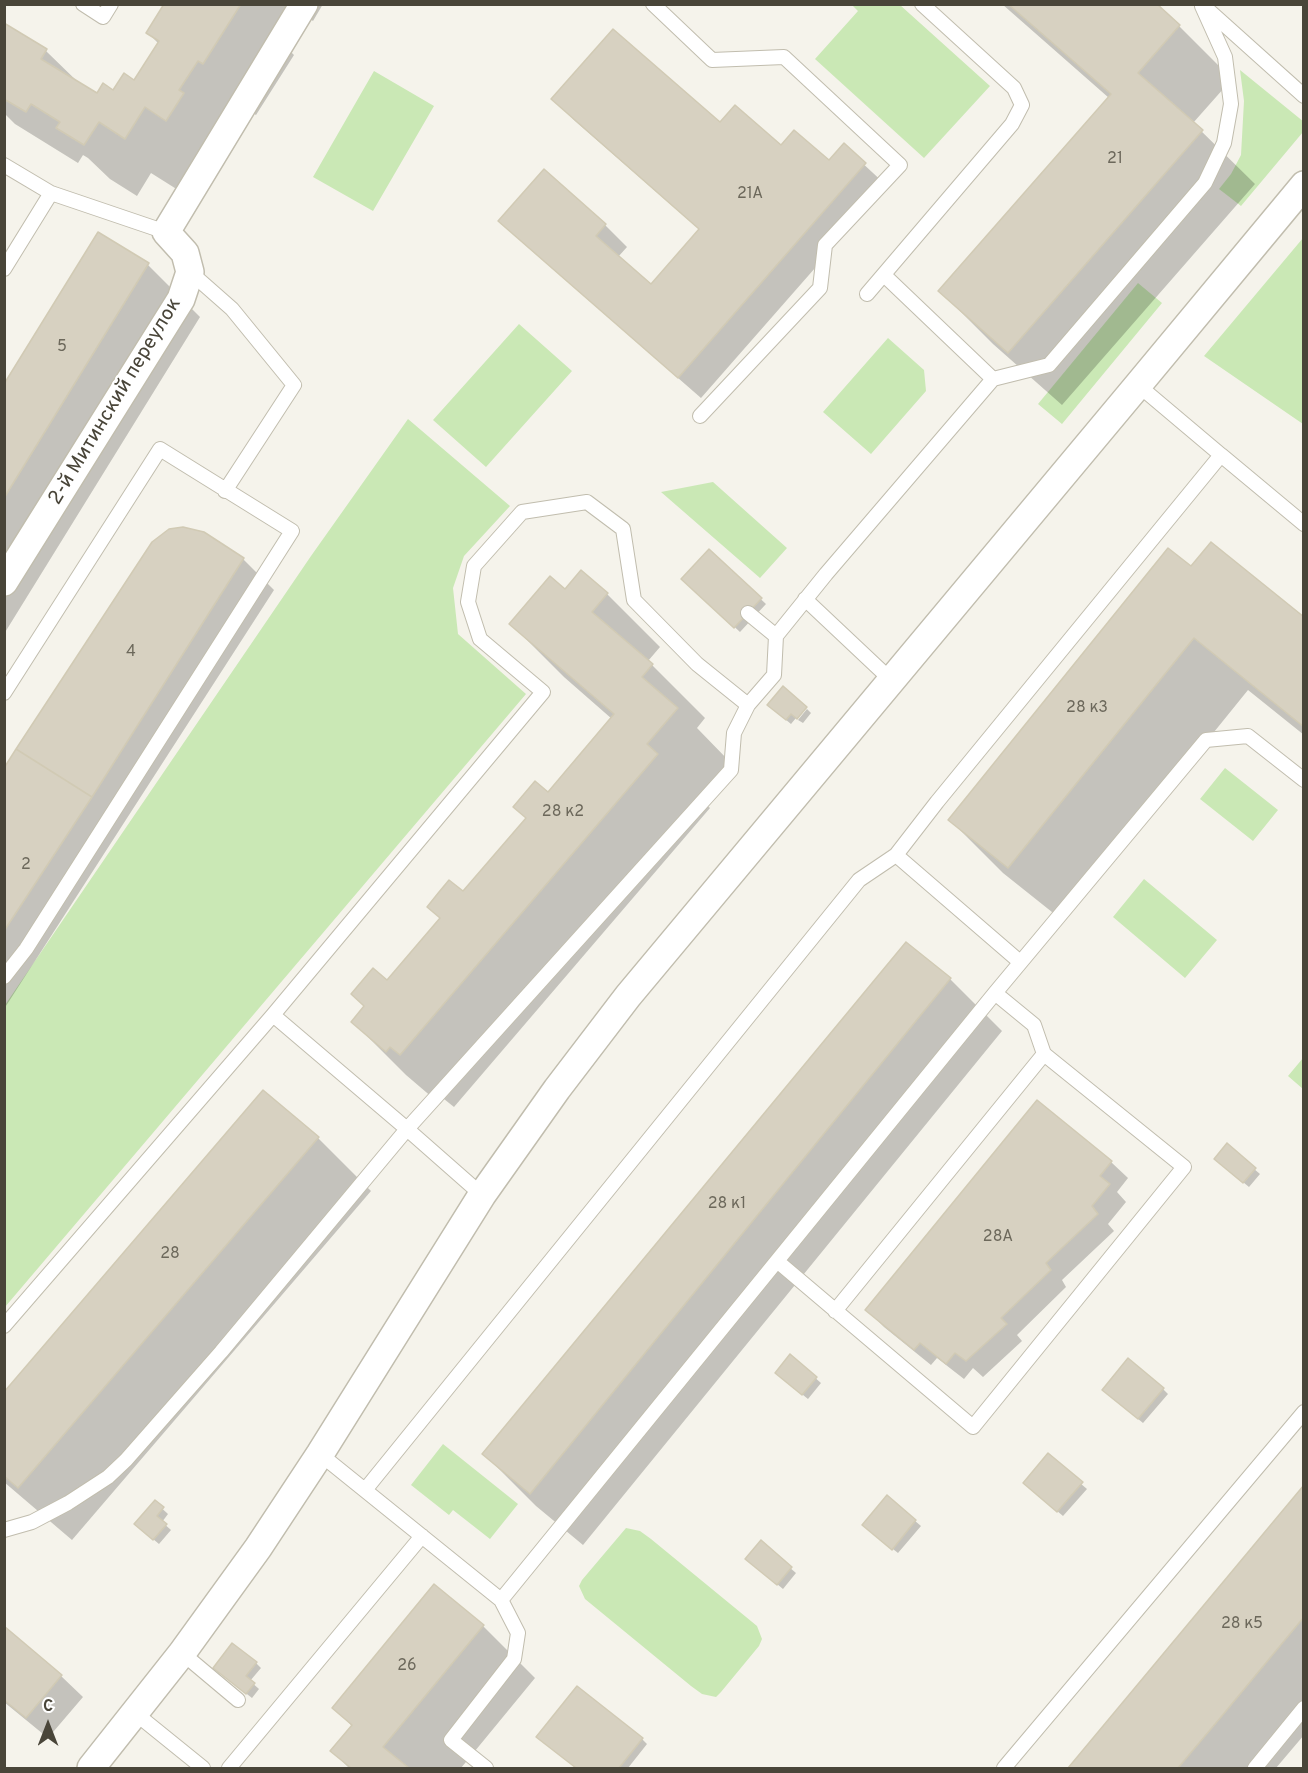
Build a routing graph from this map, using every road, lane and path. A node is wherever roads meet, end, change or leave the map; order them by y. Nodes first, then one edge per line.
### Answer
1 (83, 4) edge
2 (111, 4) edge
3 (304, 4) edge
4 (653, 4) edge
5 (922, 4) edge
6 (1202, 5) edge
7 (1304, 96) edge
8 (4, 165) edge
9 (1304, 185) edge
10 (51, 193) junction
11 (166, 232) junction
12 (4, 268) edge
13 (190, 272) junction
14 (884, 275) junction
15 (867, 294) dead end
16 (993, 379) junction
17 (1138, 386) junction
18 (700, 416) dead end
19 (1221, 454) junction
20 (225, 491) junction
21 (1304, 524) edge
22 (4, 582) edge
23 (805, 599) junction
24 (748, 613) dead end
25 (776, 636) junction
26 (891, 680) junction
27 (4, 693) edge
28 (748, 705) junction
29 (1304, 780) edge
30 (896, 855) junction
31 (1020, 962) junction
32 (4, 976) edge
33 (995, 993) junction
34 (273, 1015) junction
35 (1044, 1054) junction
36 (407, 1129) junction
37 (482, 1195) junction
38 (777, 1261) junction
39 (835, 1311) junction
40 (4, 1326) edge
41 (1304, 1412) edge
42 (320, 1454) junction
43 (365, 1490) junction
44 (4, 1530) edge
45 (422, 1536) junction
46 (501, 1600) junction
47 (182, 1653) junction
48 (237, 1700) dead end
49 (1304, 1708) edge
50 (135, 1713) junction
51 (91, 1768) edge
52 (203, 1768) edge
53 (229, 1768) edge
54 (486, 1768) edge
55 (1004, 1768) edge
56 (1255, 1768) edge

1 - 2 lane
3 - 11 street
4 - 18 lane
5 - 14 lane
6 - 7 lane
6 - 16 lane
8 - 10 lane
9 - 17 street
10 - 11 lane
10 - 12 lane
11 - 13 street
13 - 20 lane
13 - 22 street, 2-й Митинский переулок
14 - 15 lane
14 - 16 lane
16 - 23 lane
17 - 19 lane
17 - 26 street
19 - 21 lane
19 - 30 lane
20 - 27 lane
20 - 32 lane
23 - 25 lane
23 - 26 lane
24 - 25 lane
25 - 28 lane
26 - 37 street
28 - 34 lane
28 - 36 lane
29 - 31 lane
30 - 31 lane
30 - 43 lane
31 - 33 lane
33 - 35 lane
33 - 38 lane
34 - 36 lane
34 - 40 lane
35 - 39 lane
35 - 39 lane
36 - 37 lane
36 - 44 lane
37 - 42 street
38 - 39 lane
38 - 46 lane
41 - 55 lane
42 - 43 lane
42 - 47 street
43 - 45 lane
45 - 46 lane
45 - 53 lane
46 - 54 lane
47 - 48 lane
47 - 50 street
49 - 56 lane
50 - 51 street
50 - 52 lane

